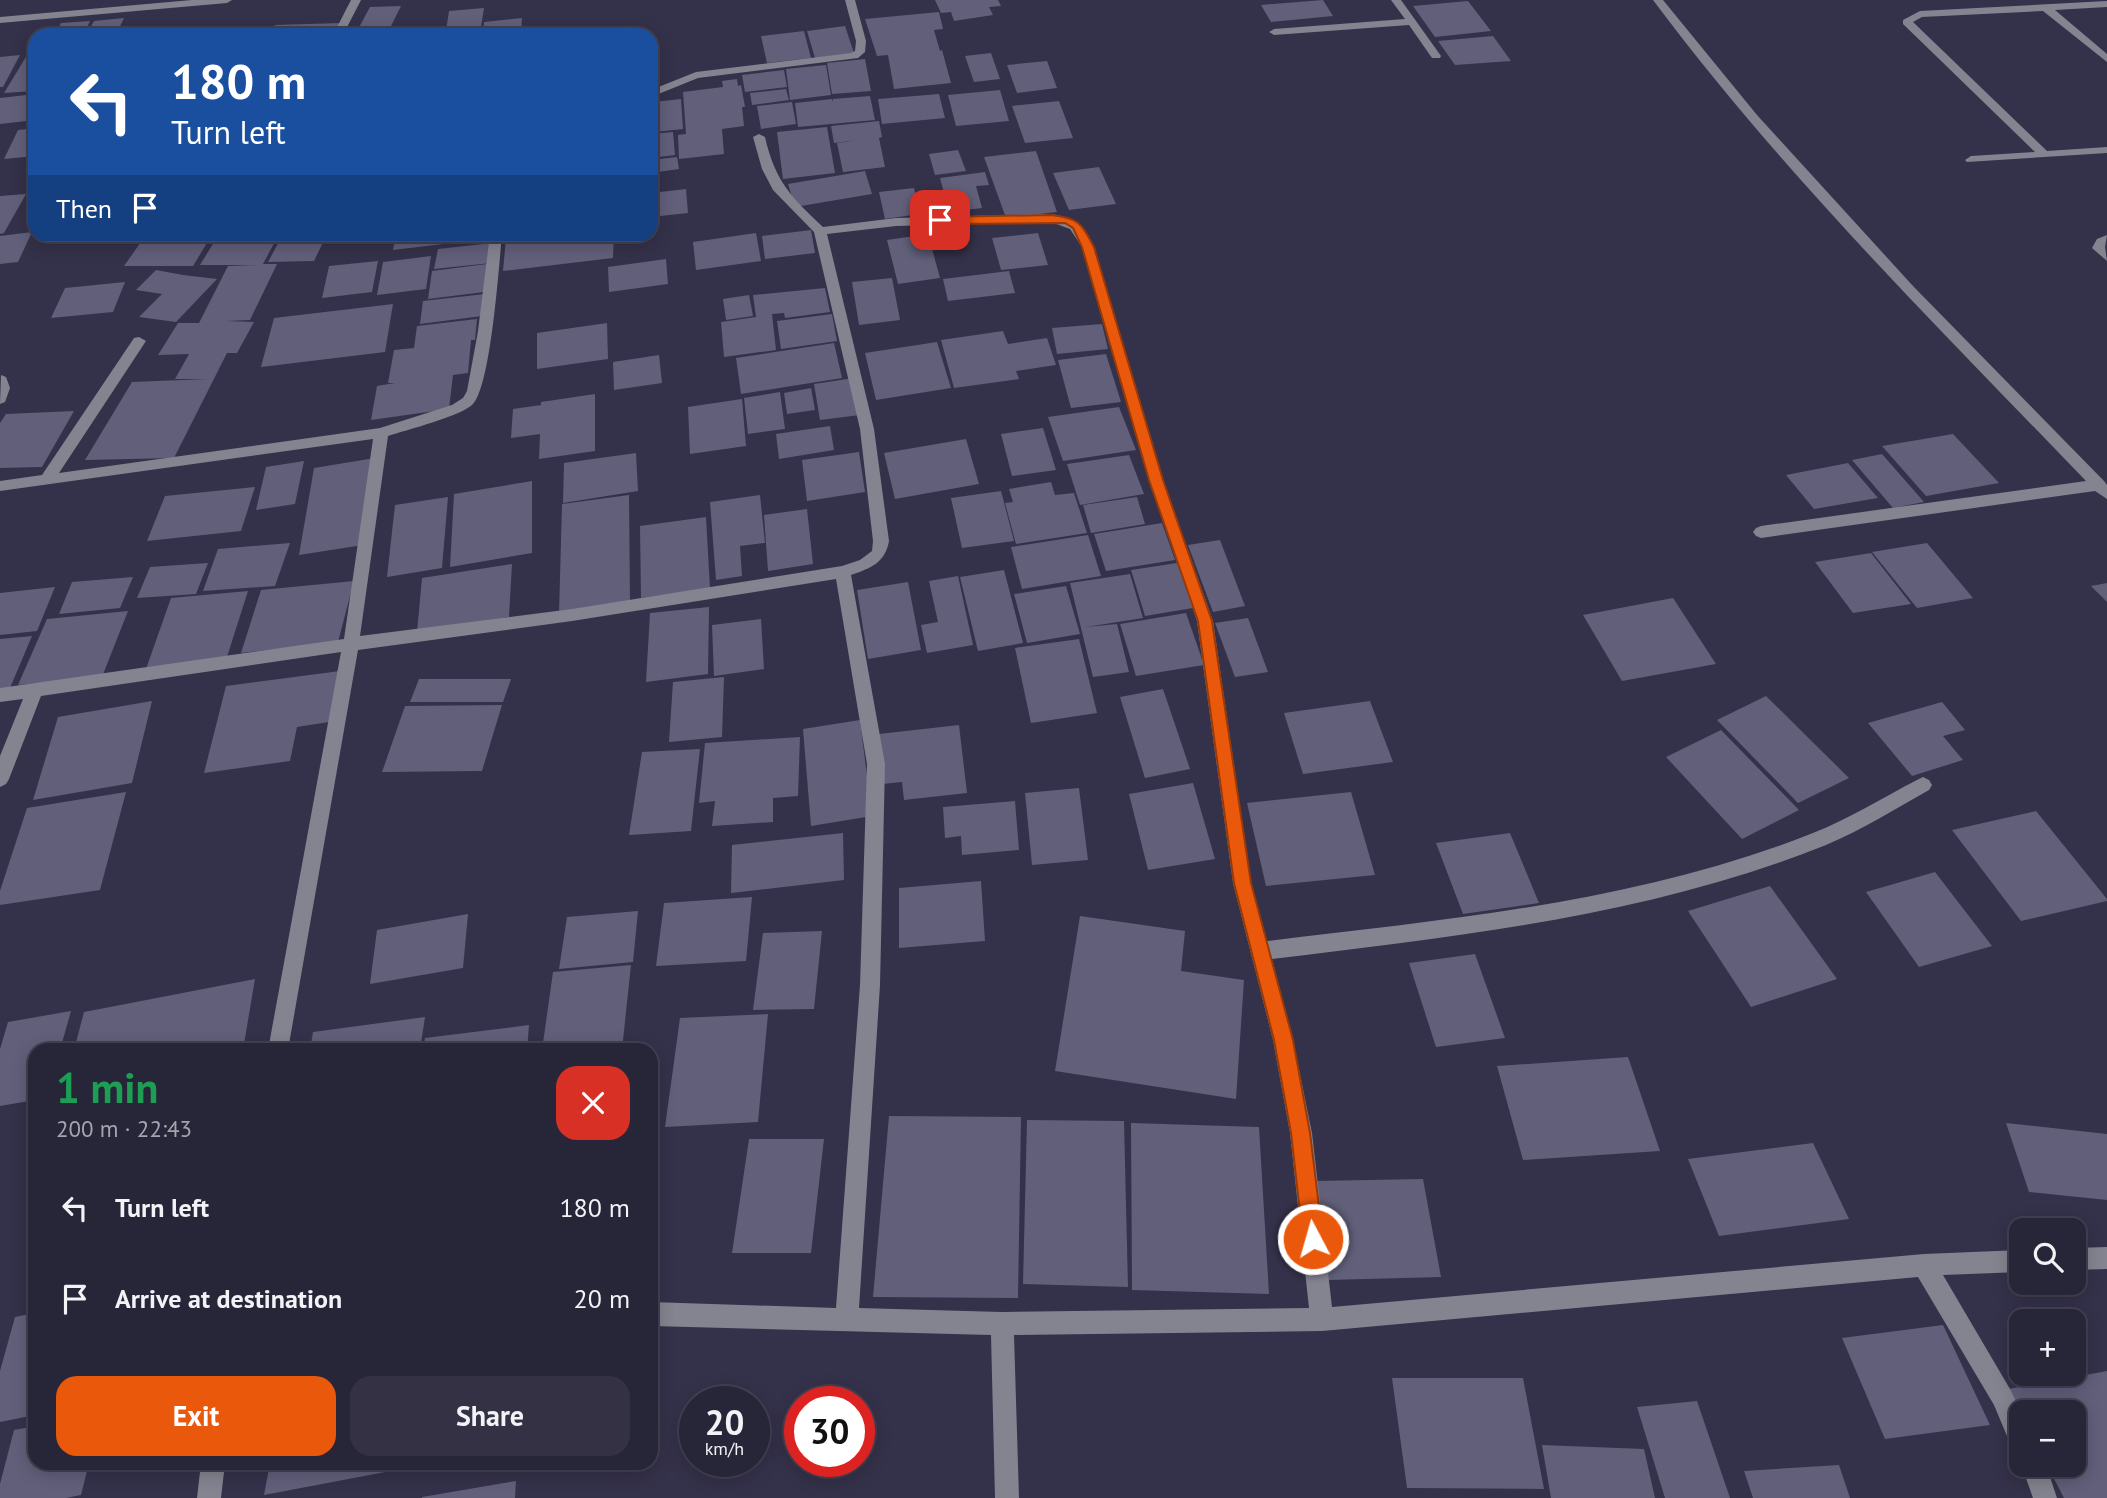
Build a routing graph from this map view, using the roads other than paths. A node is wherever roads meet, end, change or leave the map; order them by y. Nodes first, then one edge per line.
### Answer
1 (227, 0) edge
2 (356, 0) edge
3 (850, 0) edge
4 (1396, 0) edge
5 (1658, 0) edge
6 (2107, 4) edge
7 (2045, 7) junction
8 (0, 20) edge
9 (1411, 22) junction
10 (342, 28) edge
11 (1274, 32) dead end
12 (1436, 56) dead end
13 (2107, 59) edge
14 (658, 91) edge
15 (759, 136) dead end
16 (2107, 150) edge
17 (2045, 155) junction
18 (1971, 160) dead end
19 (820, 231) junction
20 (2107, 239) edge
21 (495, 242) edge
22 (2107, 257) edge
23 (139, 341) dead end
24 (1, 380) edge
25 (0, 399) edge
26 (381, 433) junction
27 (46, 480) junction
28 (0, 486) edge
29 (2103, 490) edge
30 (1761, 532) dead end
31 (843, 572) junction
32 (351, 644) junction
33 (34, 691) junction
34 (0, 695) edge
35 (0, 779) edge
36 (1923, 785) dead end
37 (1260, 951) junction
38 (279, 1043) edge
39 (2086, 1258) edge
40 (2107, 1258) edge
41 (2009, 1261) edge
42 (1924, 1265) junction
43 (658, 1314) edge
44 (1322, 1319) junction
45 (847, 1320) junction
46 (1002, 1324) junction
47 (2009, 1412) edge
48 (212, 1470) edge
49 (2039, 1477) edge
50 (209, 1498) edge
51 (1007, 1498) edge
52 (2045, 1498) edge

1 - 8 street
2 - 10 street
3 - 14 street
4 - 9 street
5 - 29 street
6 - 7 street
7 - 13 street
7 - 17 street
9 - 11 street
9 - 12 street
15 - 19 street
16 - 17 street
17 - 18 street
19 - 31 street
19 - 37 street
20 - 22 street
21 - 26 street
23 - 27 street
24 - 25 street
26 - 27 street
26 - 32 street
27 - 28 street
29 - 30 street
31 - 32 street
31 - 45 street
32 - 33 street
32 - 38 street
33 - 34 street
33 - 35 street
36 - 37 street
37 - 44 street
39 - 40 street
41 - 42 street
42 - 44 street
42 - 47 street
43 - 45 street
44 - 46 street
45 - 46 street
46 - 51 street
48 - 50 street
49 - 52 street

